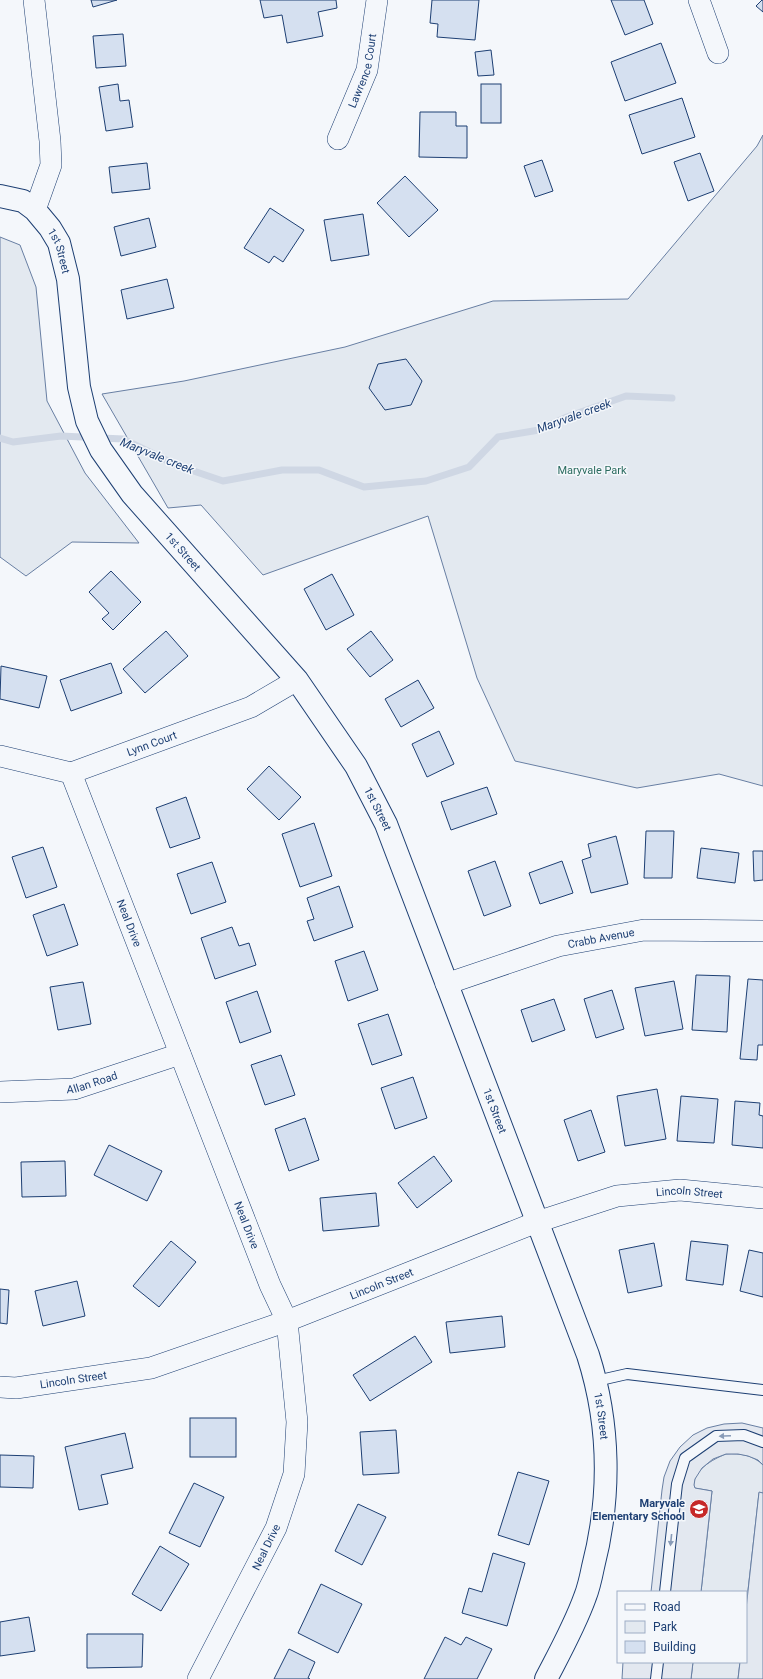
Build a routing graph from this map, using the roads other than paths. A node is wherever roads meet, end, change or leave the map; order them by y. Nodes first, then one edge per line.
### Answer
1 (34, 0) edge
2 (377, 0) edge
3 (699, 0) edge
4 (718, 53) dead end
5 (338, 139) dead end
6 (0, 196) edge
7 (35, 210) junction
8 (298, 680) junction
9 (0, 756) edge
10 (72, 773) junction
11 (763, 931) edge
12 (446, 984) junction
13 (180, 1054) junction
14 (0, 1092) edge
15 (763, 1198) edge
16 (537, 1222) junction
17 (287, 1321) junction
18 (596, 1381) junction
19 (0, 1387) edge
20 (763, 1390) edge
21 (763, 1442) edge
22 (665, 1591) edge
23 (658, 1663) edge
24 (198, 1679) edge
25 (546, 1679) edge
26 (656, 1679) edge

1 - 7 street
2 - 5 street, Lawrence Court
3 - 4 street
6 - 7 street, 1st Street
7 - 8 street, 1st Street
8 - 10 street, Lynn Court
8 - 12 street, 1st Street
9 - 10 street
10 - 13 street, Neal Drive
11 - 12 street, Crabb Avenue
12 - 16 street, 1st Street
13 - 14 street, Allan Road
13 - 17 street, Neal Drive
15 - 16 street, Lincoln Street
16 - 17 street, Lincoln Street
16 - 18 street, 1st Street
17 - 19 street, Lincoln Street
17 - 24 street, Neal Drive
18 - 20 lane
18 - 25 street, 1st Street
21 -> 22 lane
23 - 26 lane

